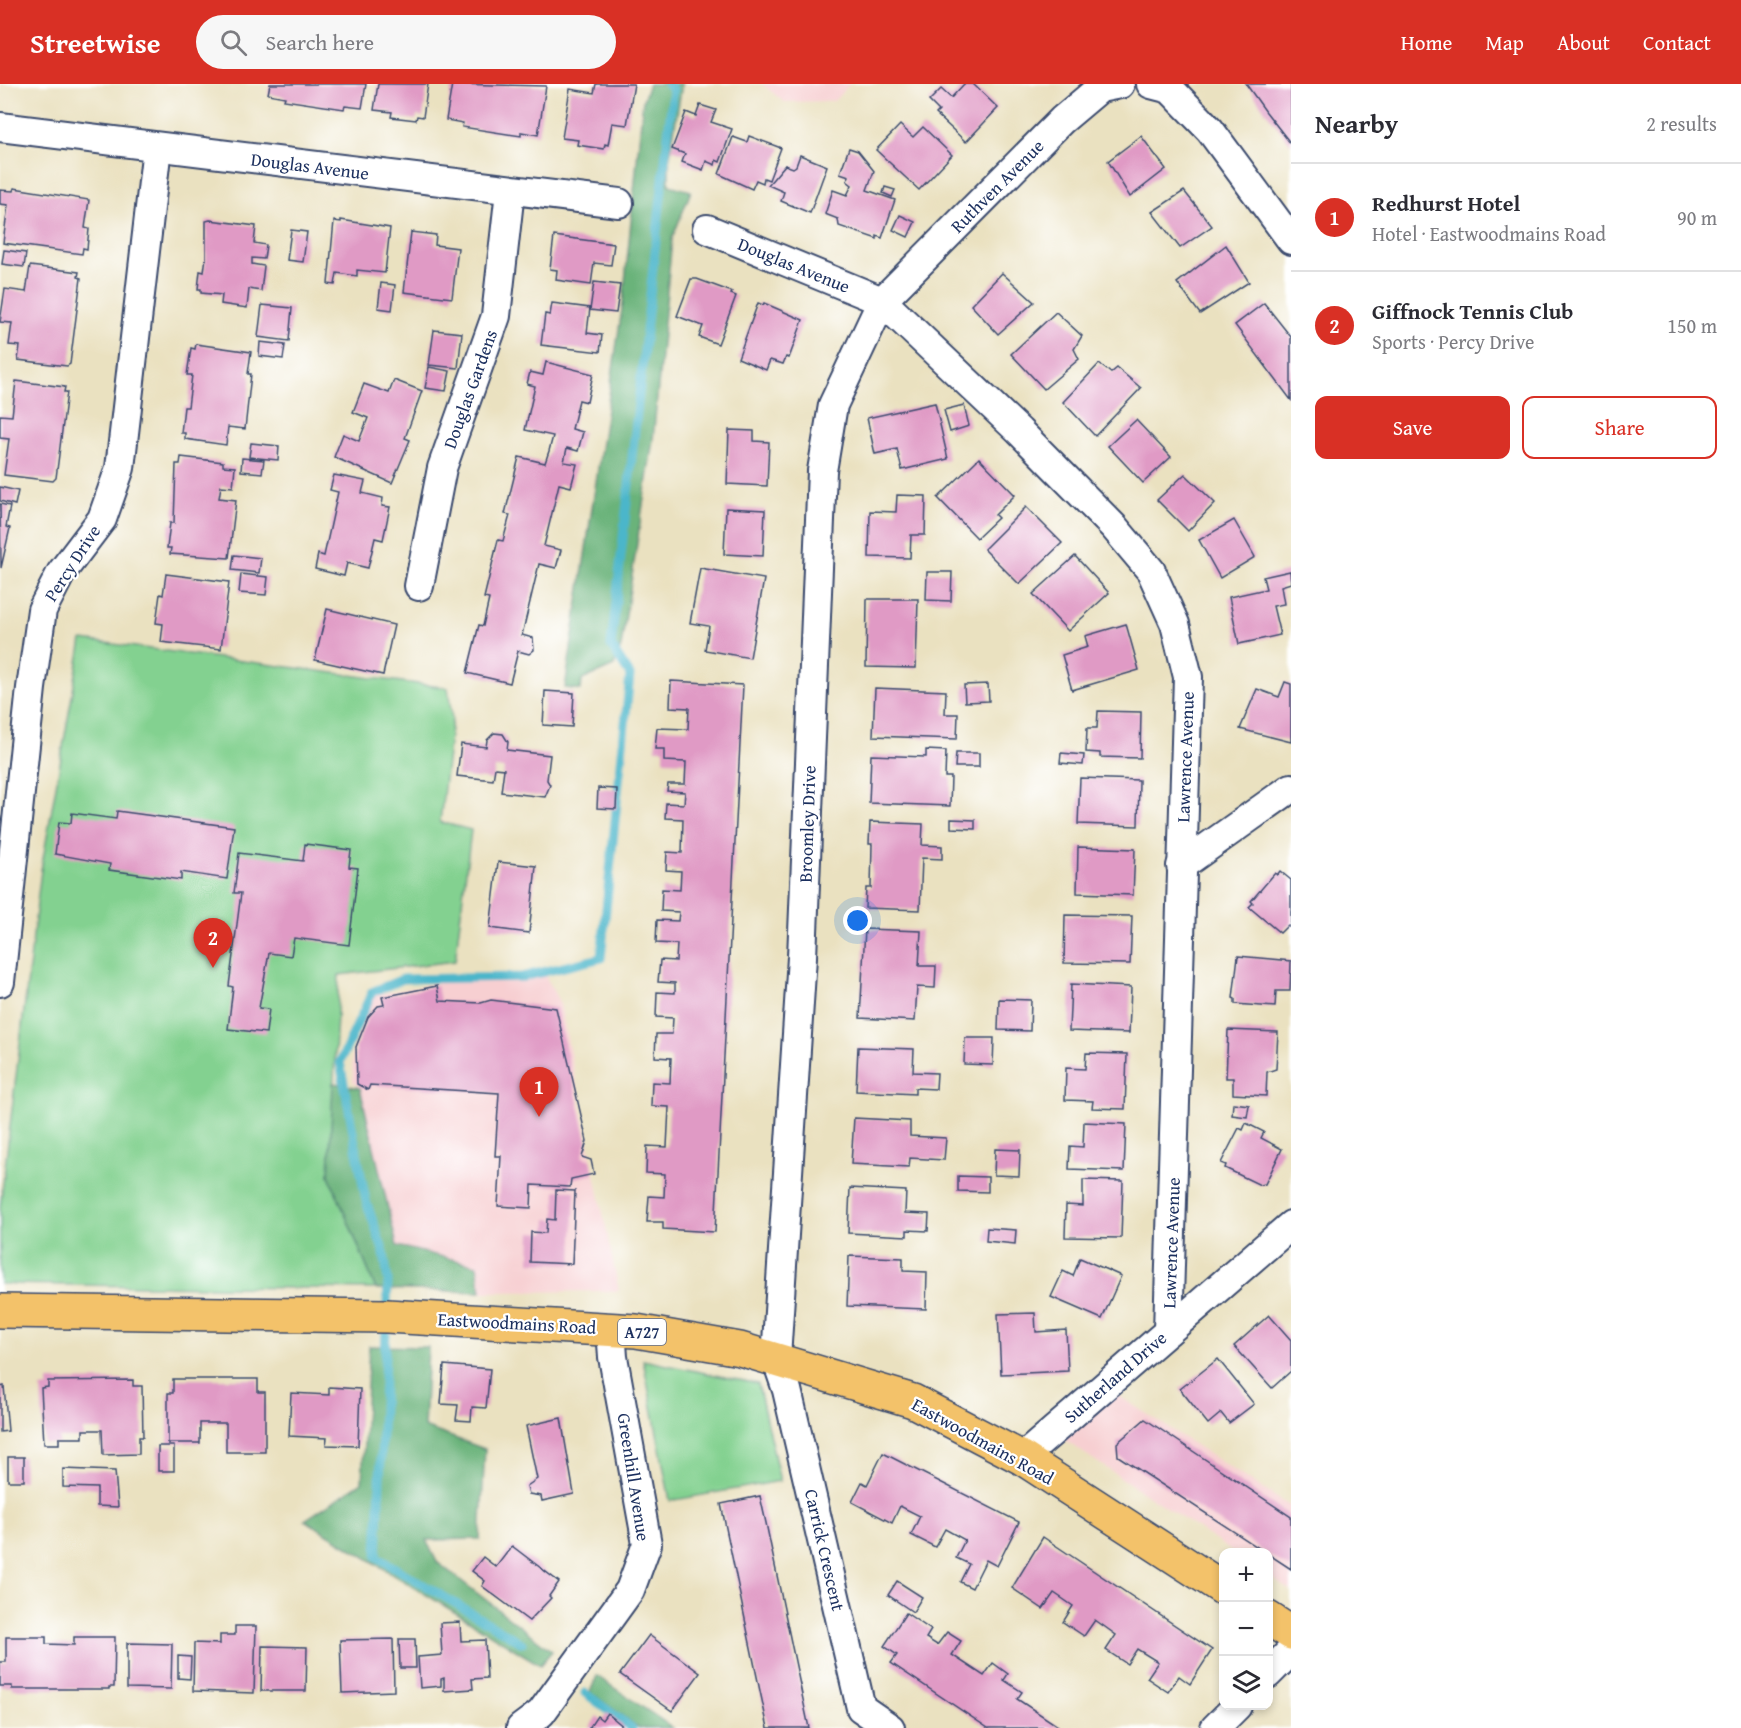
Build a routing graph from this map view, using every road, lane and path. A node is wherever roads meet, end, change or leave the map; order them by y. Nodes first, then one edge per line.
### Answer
1 (1120, 84) edge
2 (1151, 84) edge
3 (0, 127) edge
4 (157, 147) junction
5 (510, 191) junction
6 (619, 203) dead end
7 (707, 229) dead end
8 (1291, 240) edge
9 (882, 301) junction
10 (418, 586) dead end
11 (1291, 788) edge
12 (1181, 866) junction
13 (0, 982) edge
14 (1291, 1225) edge
15 (0, 1311) edge
16 (611, 1329) junction
17 (1168, 1331) junction
18 (776, 1358) junction
19 (1022, 1458) junction
20 (1219, 1586) edge
21 (1273, 1621) edge
22 (1291, 1633) edge
23 (1291, 1651) edge
24 (1273, 1670) edge
25 (1233, 1710) edge
26 (521, 1728) edge
27 (890, 1728) edge
28 (1215, 1728) edge

1 - 9 street, Ruthven Avenue
2 - 8 street
3 - 4 street, Douglas Avenue
4 - 5 street, Douglas Avenue
4 - 13 street, Percy Drive
5 - 6 street, Douglas Avenue
5 - 10 street, Douglas Gardens
7 - 9 street, Douglas Avenue
9 - 12 street, Lawrence Avenue
9 - 18 street, Broomley Drive
11 - 12 street
12 - 17 street, Lawrence Avenue
14 - 17 street, Sutherland Drive
15 - 16 main road, Eastwoodmains Road / A727
16 - 18 main road, Eastwoodmains Road / A727
16 - 26 street, Greenhill Avenue
17 - 19 street, Sutherland Drive
18 - 19 main road, Eastwoodmains Road / A727
18 - 27 street, Carrick Crescent
19 - 20 main road, Eastwoodmains Road / A727
21 - 22 main road
23 - 24 street
25 - 28 street

